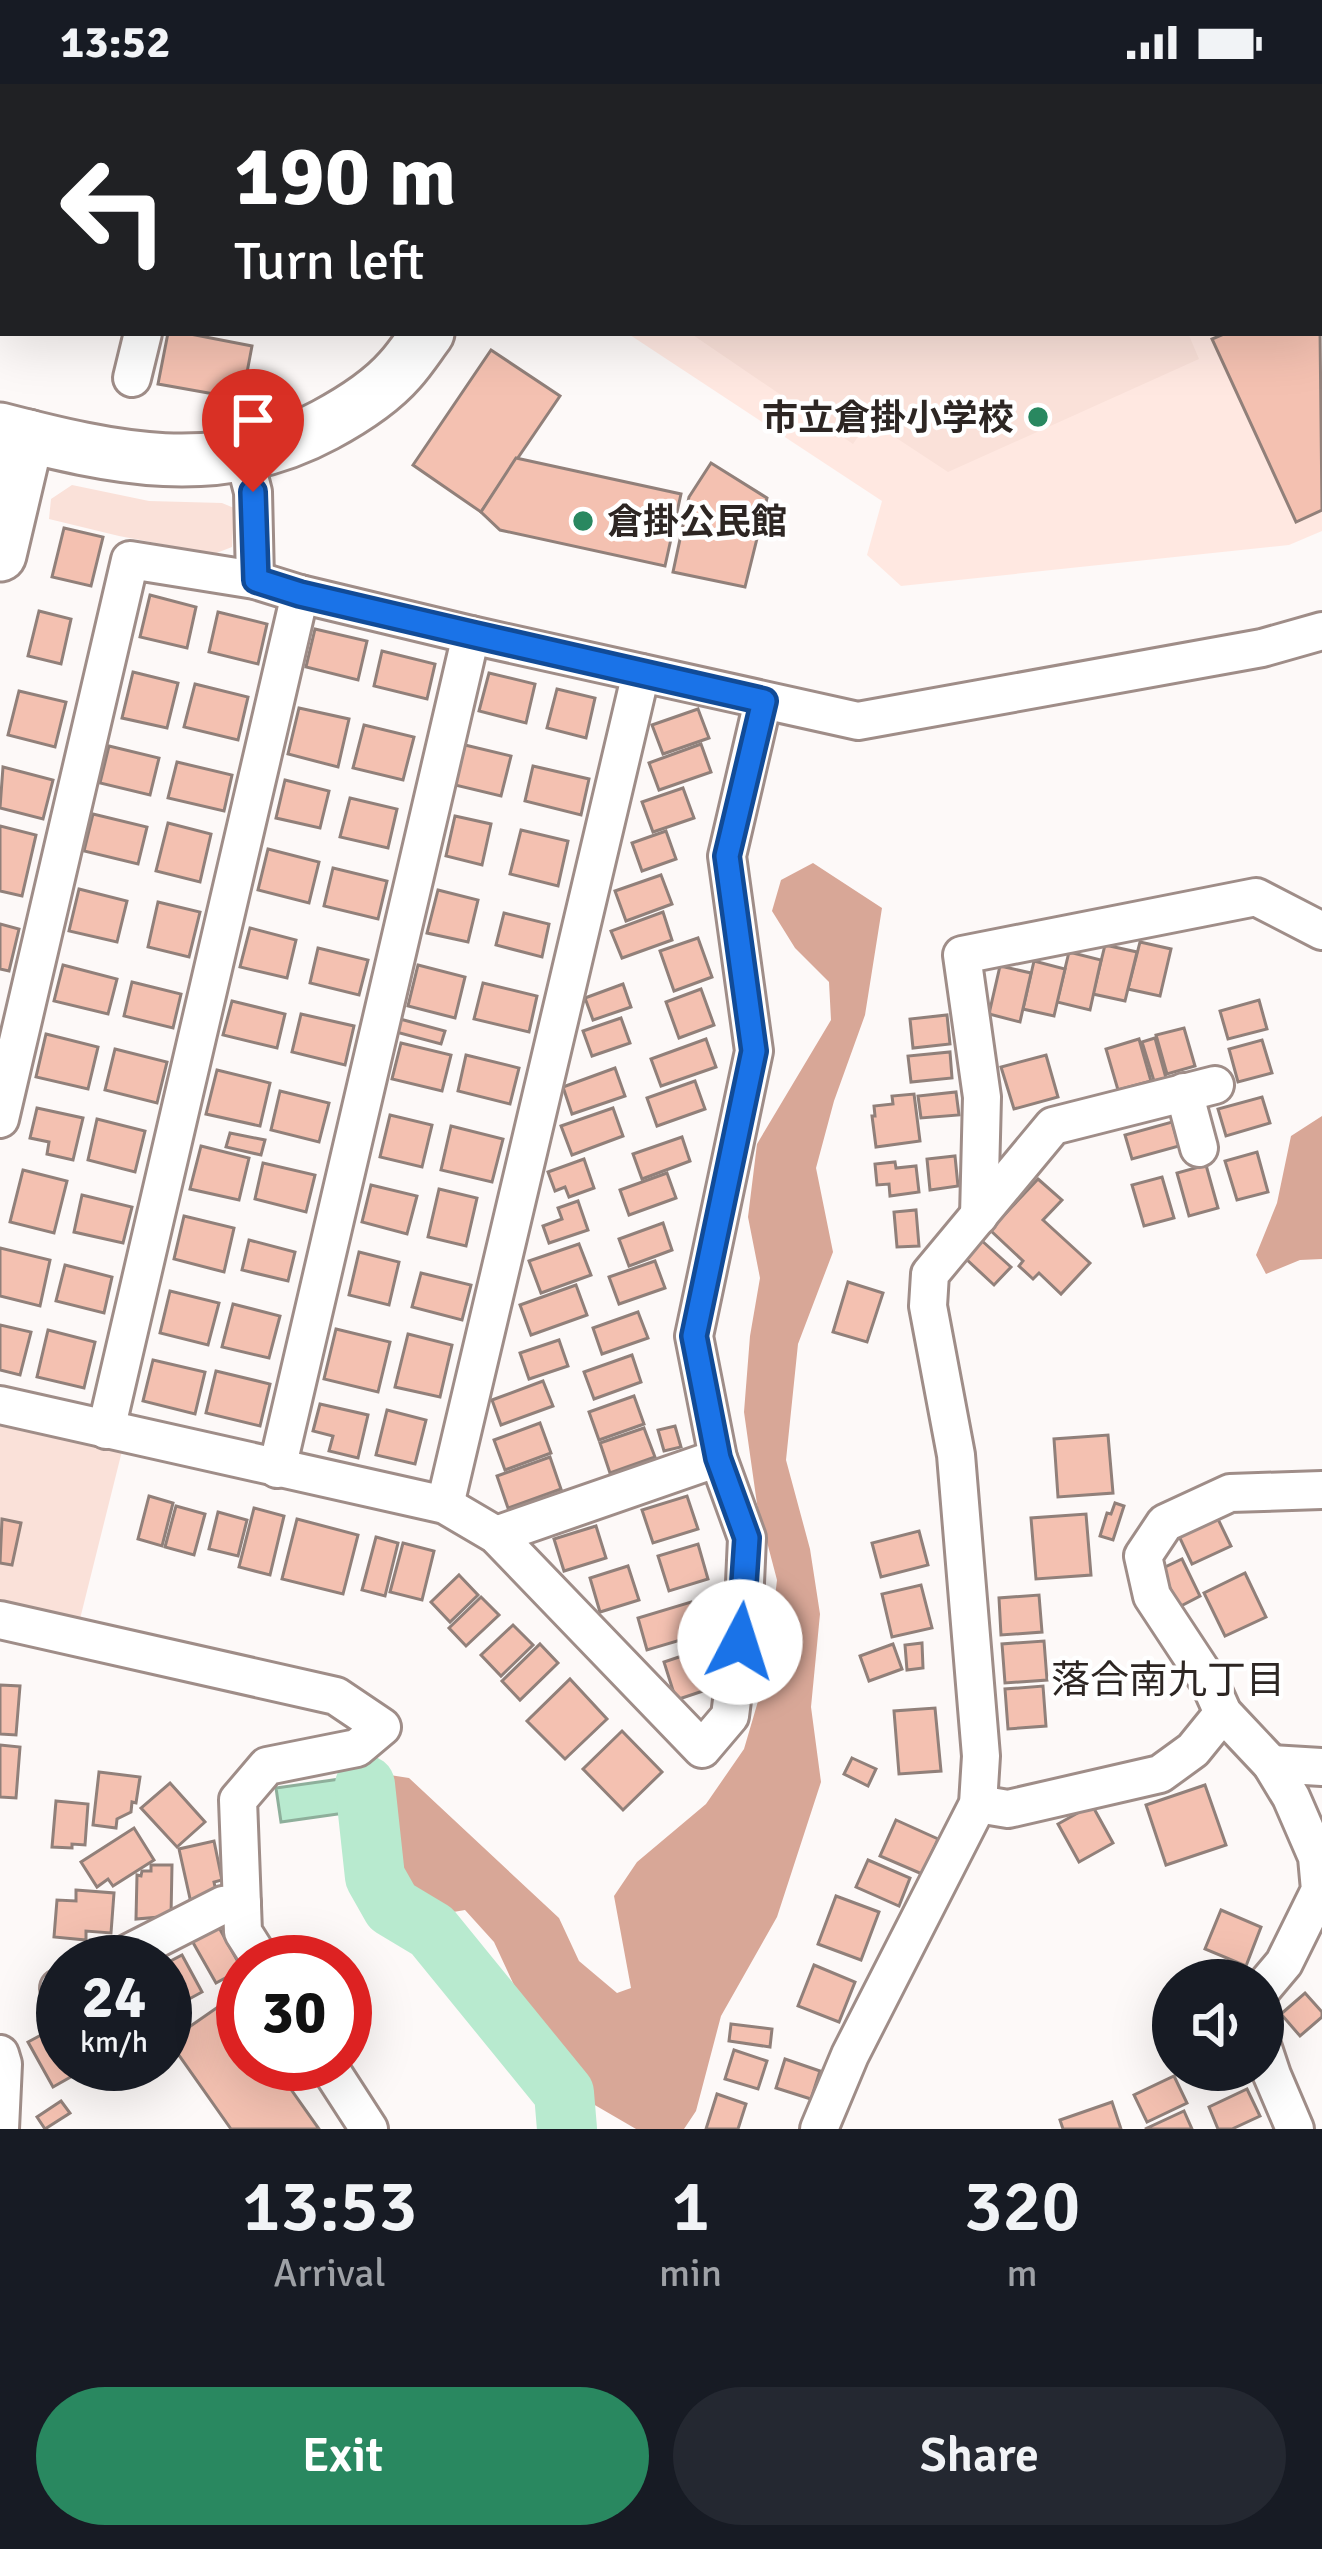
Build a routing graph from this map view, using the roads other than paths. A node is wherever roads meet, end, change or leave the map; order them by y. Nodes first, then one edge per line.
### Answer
1 (142, 336) edge
2 (426, 336) edge
3 (132, 378) dead end
4 (14, 432) edge
5 (244, 457) junction
6 (0, 555) edge
7 (256, 580) junction
8 (300, 594) junction
9 (1322, 631) edge
10 (471, 634) junction
11 (641, 673) junction
12 (764, 701) junction
13 (1322, 932) edge
14 (0, 1120) edge
15 (1198, 1148) dead end
16 (979, 1216) junction
17 (0, 1405) edge
18 (106, 1430) junction
19 (718, 1458) junction
20 (277, 1469) junction
21 (1322, 1490) edge
22 (445, 1505) junction
23 (496, 1535) junction
24 (0, 1620) edge
25 (1222, 1713) junction
26 (1270, 1764) junction
27 (1322, 1767) edge
28 (978, 1804) junction
29 (242, 1903) junction
30 (164, 1935) edge
31 (245, 1935) edge
32 (1284, 1964) edge
33 (0, 2054) edge
34 (344, 2091) edge
35 (1278, 2091) edge
36 (0, 2129) edge
37 (368, 2129) edge
38 (819, 2129) edge
39 (1295, 2129) edge

1 - 3 street
2 - 5 street
4 - 5 street
4 - 6 street
5 - 7 street
7 - 8 street
7 - 14 street
8 - 10 street
8 - 18 street
9 - 12 street
10 - 11 street
10 - 20 street
11 - 12 street
11 - 22 street
12 - 19 street
13 - 16 street
15 - 16 street
16 - 28 street
17 - 18 street
18 - 20 street
19 - 23 street
19 - 23 street
20 - 22 street
21 - 25 street
22 - 23 street
24 - 29 street
25 - 26 street
25 - 28 street
26 - 27 street
26 - 32 street
28 - 38 street
29 - 30 street
29 - 31 street
33 - 36 street
34 - 37 street
35 - 39 street

